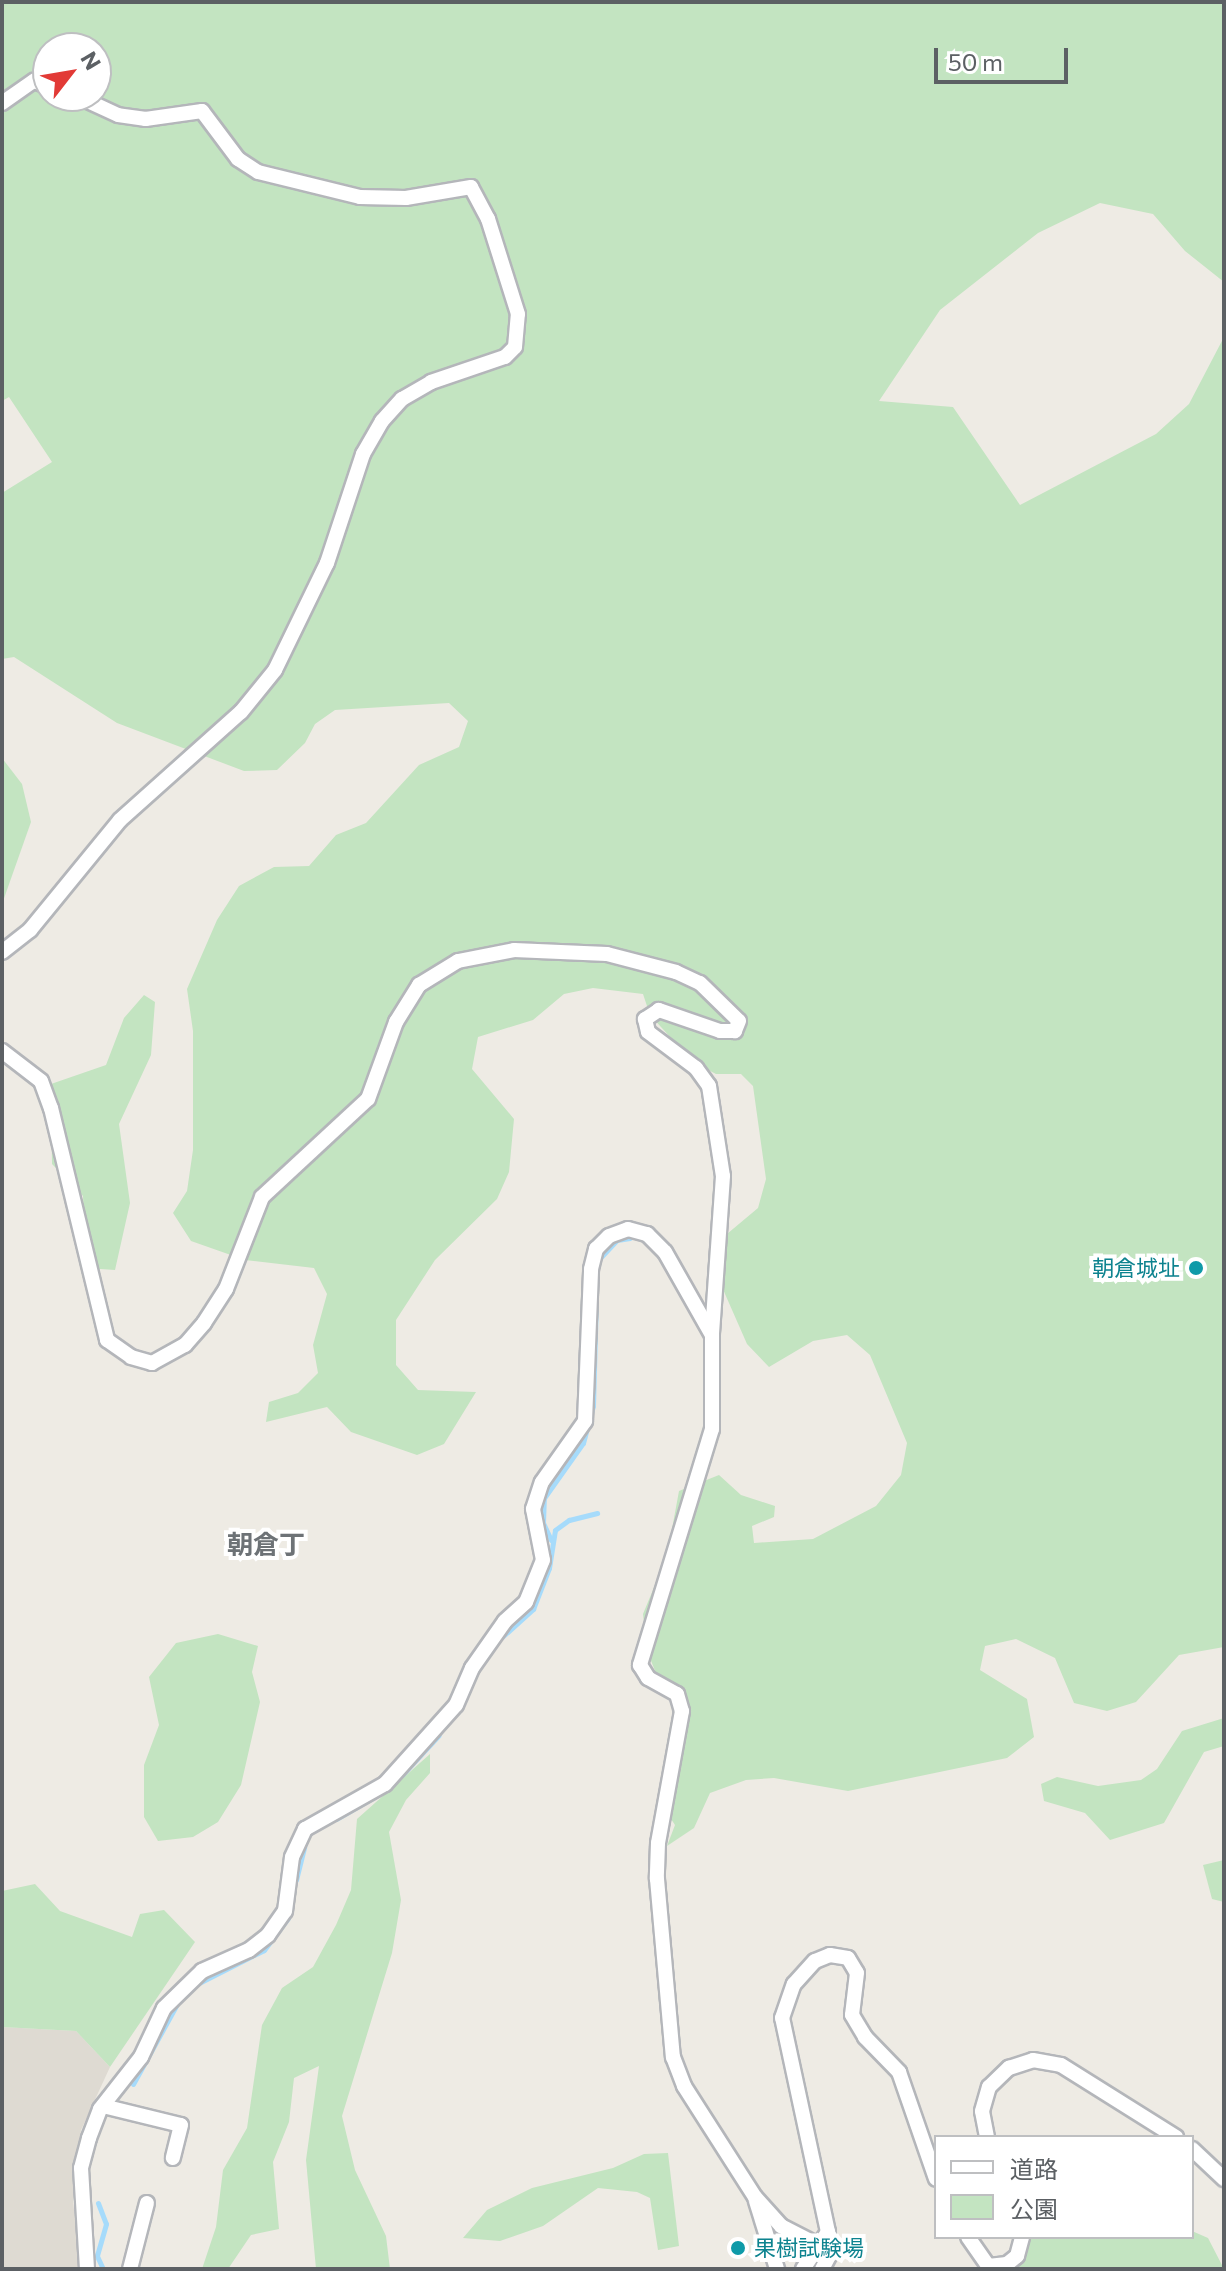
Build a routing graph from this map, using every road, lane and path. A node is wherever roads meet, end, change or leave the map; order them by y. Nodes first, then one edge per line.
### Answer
1 (32, 82) edge
2 (2, 103) edge
3 (112, 112) edge
4 (2, 952) edge
5 (2, 1051) edge
6 (712, 1335) junction
7 (103, 2106) junction
8 (987, 2135) edge
9 (1173, 2135) edge
10 (1194, 2151) edge
11 (173, 2158) dead end
12 (934, 2173) edge
13 (1224, 2179) edge
14 (755, 2197) junction
15 (147, 2203) dead end
16 (969, 2239) edge
17 (1021, 2239) edge
18 (822, 2247) junction
19 (988, 2268) edge
20 (87, 2269) edge
21 (130, 2269) edge
22 (777, 2269) edge
23 (803, 2269) edge
24 (822, 2269) edge

1 - 2 street
3 - 4 street
5 - 6 street
6 - 7 street
6 - 14 street
7 - 11 street
7 - 20 street
8 - 9 street
10 - 13 street
12 - 18 street
14 - 18 street
14 - 22 street
15 - 21 street
16 - 19 street
17 - 19 street
18 - 23 street
18 - 24 street

